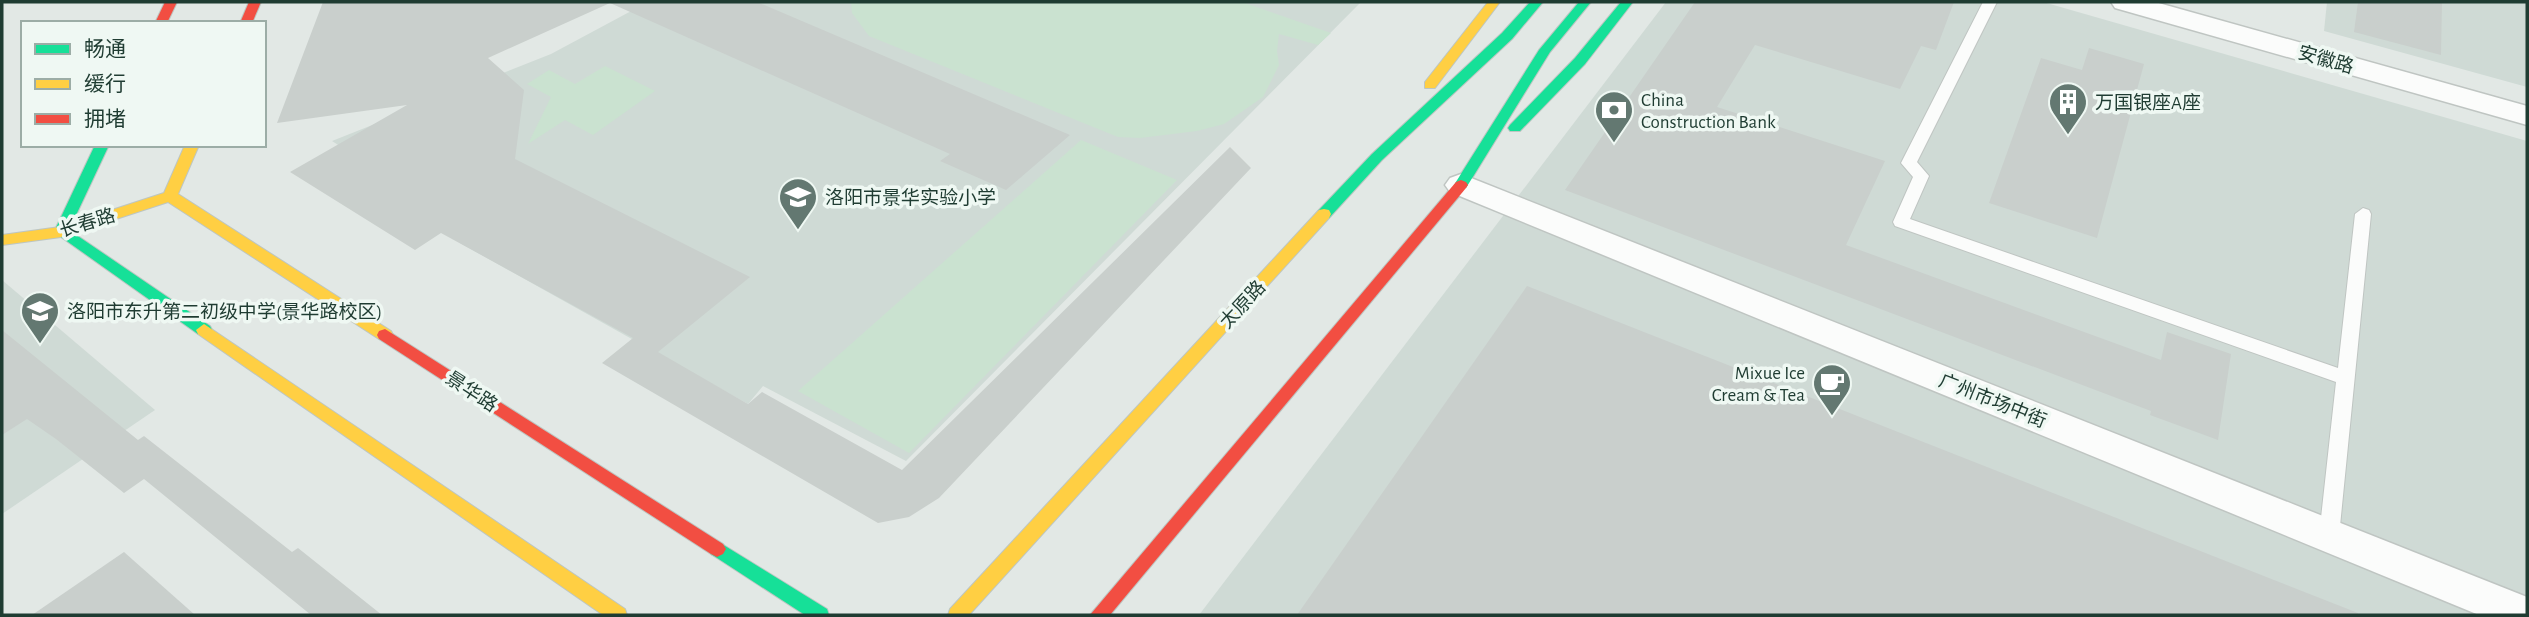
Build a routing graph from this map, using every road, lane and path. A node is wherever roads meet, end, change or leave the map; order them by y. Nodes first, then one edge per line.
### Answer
1 (171, 2) edge
2 (255, 2) edge
3 (1494, 2) edge
4 (1537, 2) edge
5 (1585, 2) edge
6 (1627, 2) edge
7 (1990, 2) edge
8 (2125, 2) edge
9 (162, 21) edge
10 (247, 21) edge
11 (2527, 116) edge
12 (101, 147) edge
13 (191, 147) edge
14 (1377, 158) junction
15 (1461, 186) junction
16 (170, 196) junction
17 (2363, 214) dead end
18 (61, 232) junction
19 (2, 240) edge
20 (2346, 379) junction
21 (2329, 536) junction
22 (618, 615) edge
23 (820, 615) edge
24 (957, 615) edge
25 (1099, 615) edge
26 (2525, 615) edge

1 - 9 main road
2 - 10 main road
3 - 14 main road
4 - 14 main road, 太原路
5 - 15 main road
6 - 15 main road
7 - 20 lane
8 - 11 street, 安徽路
12 - 18 main road
13 - 16 main road
14 - 24 main road, 太原路
15 - 21 street, 广州市场中街
15 - 25 main road
16 - 18 main road, 长春路
16 - 23 main road, 景华路
17 - 20 lane
18 - 19 main road, 长春路
18 - 22 main road
20 - 21 lane
21 - 26 street, 广州市场中街

